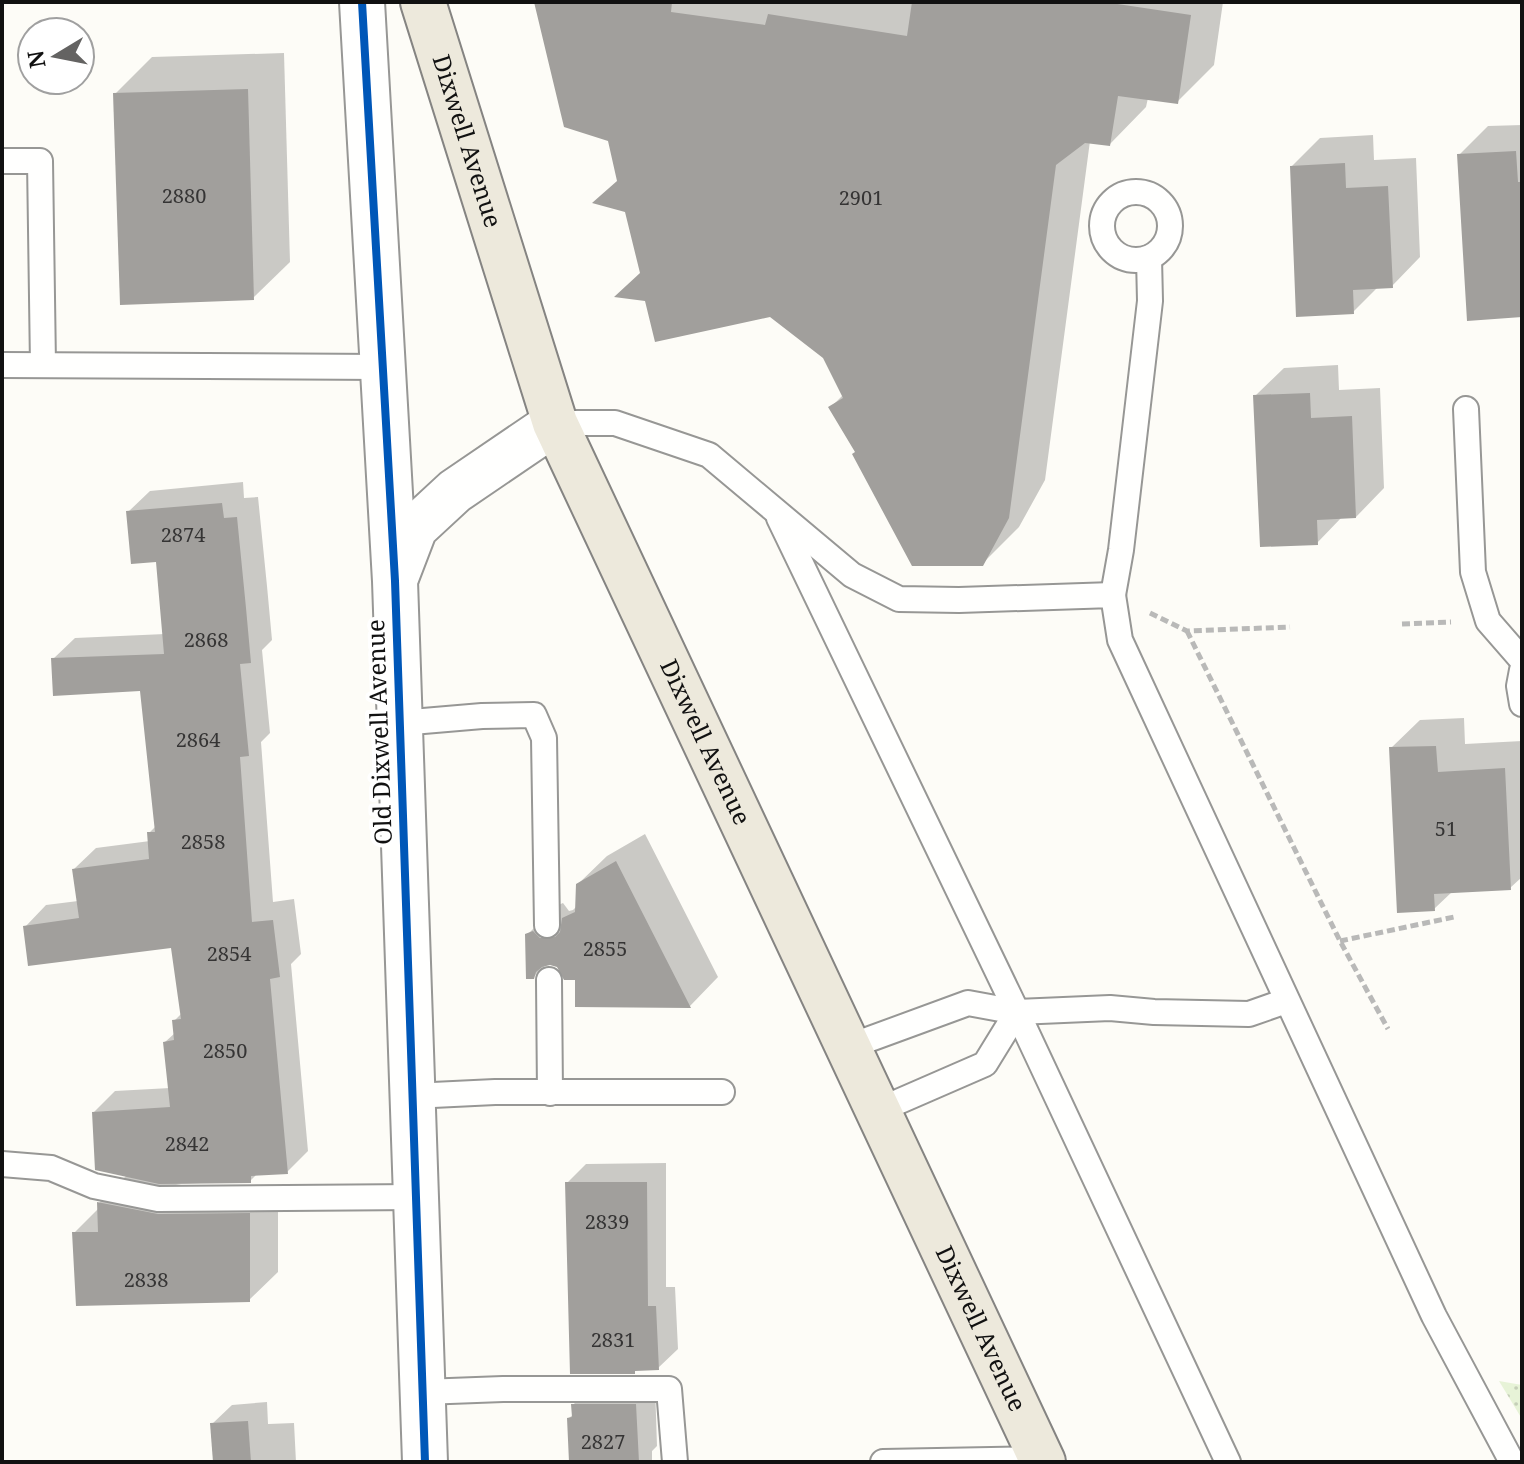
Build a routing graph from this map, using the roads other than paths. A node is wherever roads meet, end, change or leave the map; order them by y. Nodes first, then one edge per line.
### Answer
1 (362, 2) edge
2 (423, 2) edge
3 (2, 161) edge
4 (1149, 258) dead end
5 (2, 365) edge
6 (43, 365) junction
7 (383, 367) junction
8 (1466, 409) dead end
9 (555, 423) junction
10 (774, 509) junction
11 (395, 581) junction
12 (1113, 595) junction
13 (1522, 660) edge
14 (1522, 670) edge
15 (1522, 704) edge
16 (400, 723) junction
17 (547, 925) dead end
18 (549, 980) dead end
19 (1286, 1001) junction
20 (1017, 1012) junction
21 (848, 1047) junction
22 (722, 1092) dead end
23 (550, 1093) junction
24 (412, 1096) junction
25 (877, 1111) junction
26 (2, 1164) edge
27 (416, 1197) junction
28 (423, 1392) junction
29 (1502, 1459) edge
30 (1042, 1460) edge
31 (425, 1462) edge
32 (675, 1462) edge
33 (883, 1462) edge
34 (1228, 1462) edge

1 - 7 street, Old Dixwell Avenue
2 - 9 main road, Dixwell Avenue
3 - 6 lane
4 - 12 lane
5 - 6 lane
6 - 7 lane
7 - 11 street, Old Dixwell Avenue
8 - 13 lane
9 - 10 lane
9 - 11 street, Old Dixwell Avenue
9 - 21 main road, Dixwell Avenue
10 - 12 lane
10 - 20 lane
11 - 16 street, Old Dixwell Avenue
12 - 19 lane
14 - 15 lane
16 - 17 lane
16 - 24 street, Old Dixwell Avenue
18 - 23 lane
19 - 20 lane
19 - 29 lane
20 - 21 lane
20 - 25 lane
20 - 34 lane
21 - 25 main road, Dixwell Avenue
22 - 23 lane
23 - 24 lane
24 - 27 street, Old Dixwell Avenue
25 - 30 main road, Dixwell Avenue
26 - 27 lane
27 - 28 street, Old Dixwell Avenue
28 - 31 street, Old Dixwell Avenue
28 - 32 lane
30 - 33 lane

